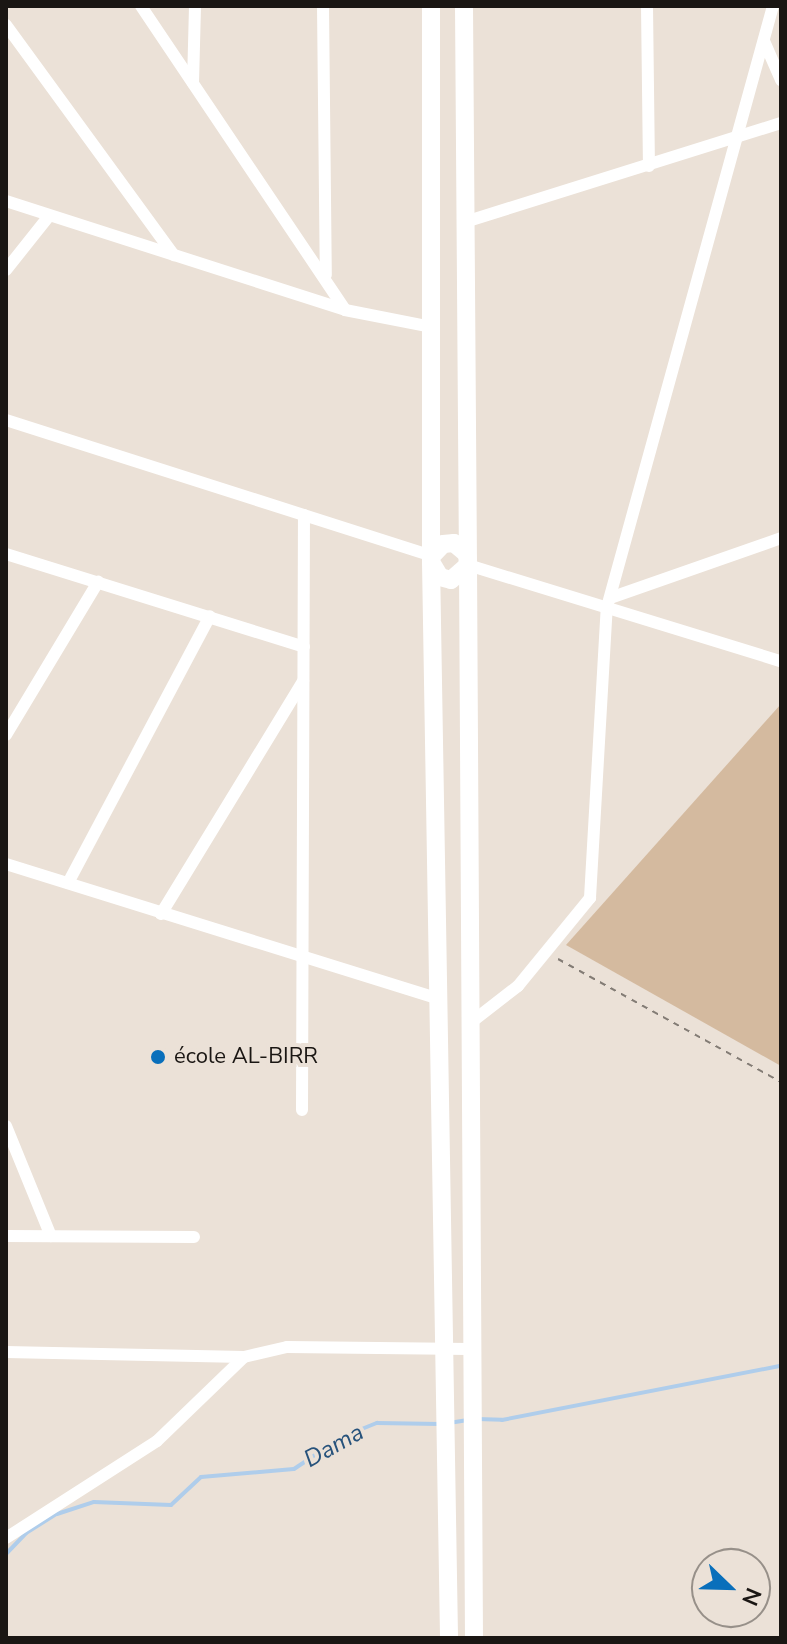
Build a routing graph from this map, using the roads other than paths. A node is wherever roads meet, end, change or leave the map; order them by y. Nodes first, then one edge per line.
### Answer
1 (141, 6) edge
2 (195, 6) edge
3 (323, 6) edge
4 (431, 6) edge
5 (464, 6) edge
6 (647, 6) edge
7 (773, 6) edge
8 (6, 25) edge
9 (764, 41) junction
10 (781, 80) edge
11 (193, 83) junction
12 (781, 123) edge
13 (737, 137) junction
14 (649, 166) junction
15 (6, 201) edge
16 (49, 216) junction
17 (465, 222) junction
18 (174, 255) junction
19 (6, 270) edge
20 (326, 275) junction
21 (345, 310) junction
22 (432, 327) junction
23 (6, 420) edge
24 (304, 515) junction
25 (781, 538) edge
26 (6, 554) edge
27 (431, 559) junction
28 (468, 562) junction
29 (98, 582) junction
30 (608, 603) junction
31 (210, 616) junction
32 (304, 647) junction
33 (781, 661) edge
34 (304, 680) junction
35 (6, 735) edge
36 (6, 864) edge
37 (68, 883) junction
38 (161, 914) junction
39 (302, 956) junction
40 (434, 997) junction
41 (469, 1024) junction
42 (302, 1110) dead end
43 (6, 1126) edge
44 (6, 1236) edge
45 (51, 1236) junction
46 (194, 1237) dead end
47 (469, 1349) junction
48 (443, 1350) junction
49 (6, 1352) edge
50 (244, 1357) junction
51 (6, 1538) edge
52 (449, 1638) edge
53 (474, 1638) edge

1 - 11 street
2 - 11 street
3 - 20 street
4 - 22 street
5 - 17 street
6 - 14 street
7 - 9 street
8 - 18 street
9 - 10 street
9 - 13 street
11 - 20 street
12 - 13 street
13 - 14 street
13 - 30 street
14 - 17 street
15 - 16 street
16 - 18 street
16 - 19 street
17 - 28 street
18 - 21 street
20 - 21 street
21 - 22 street
22 - 27 street
23 - 24 street
24 - 27 street
24 - 32 street
25 - 30 street
26 - 29 street
27 - 28 street
27 - 28 street
27 - 40 street
28 - 30 street
28 - 41 street
29 - 31 street
29 - 35 street
30 - 33 street
30 - 41 street
31 - 32 street
31 - 37 street
32 - 34 street
34 - 38 street
34 - 39 street
36 - 37 street
37 - 38 street
38 - 39 street
39 - 40 street
39 - 42 street
40 - 48 street
41 - 47 street
43 - 45 street
44 - 45 street
45 - 46 street
47 - 48 street
47 - 53 street
48 - 50 street
48 - 52 street
49 - 50 street
50 - 51 street

